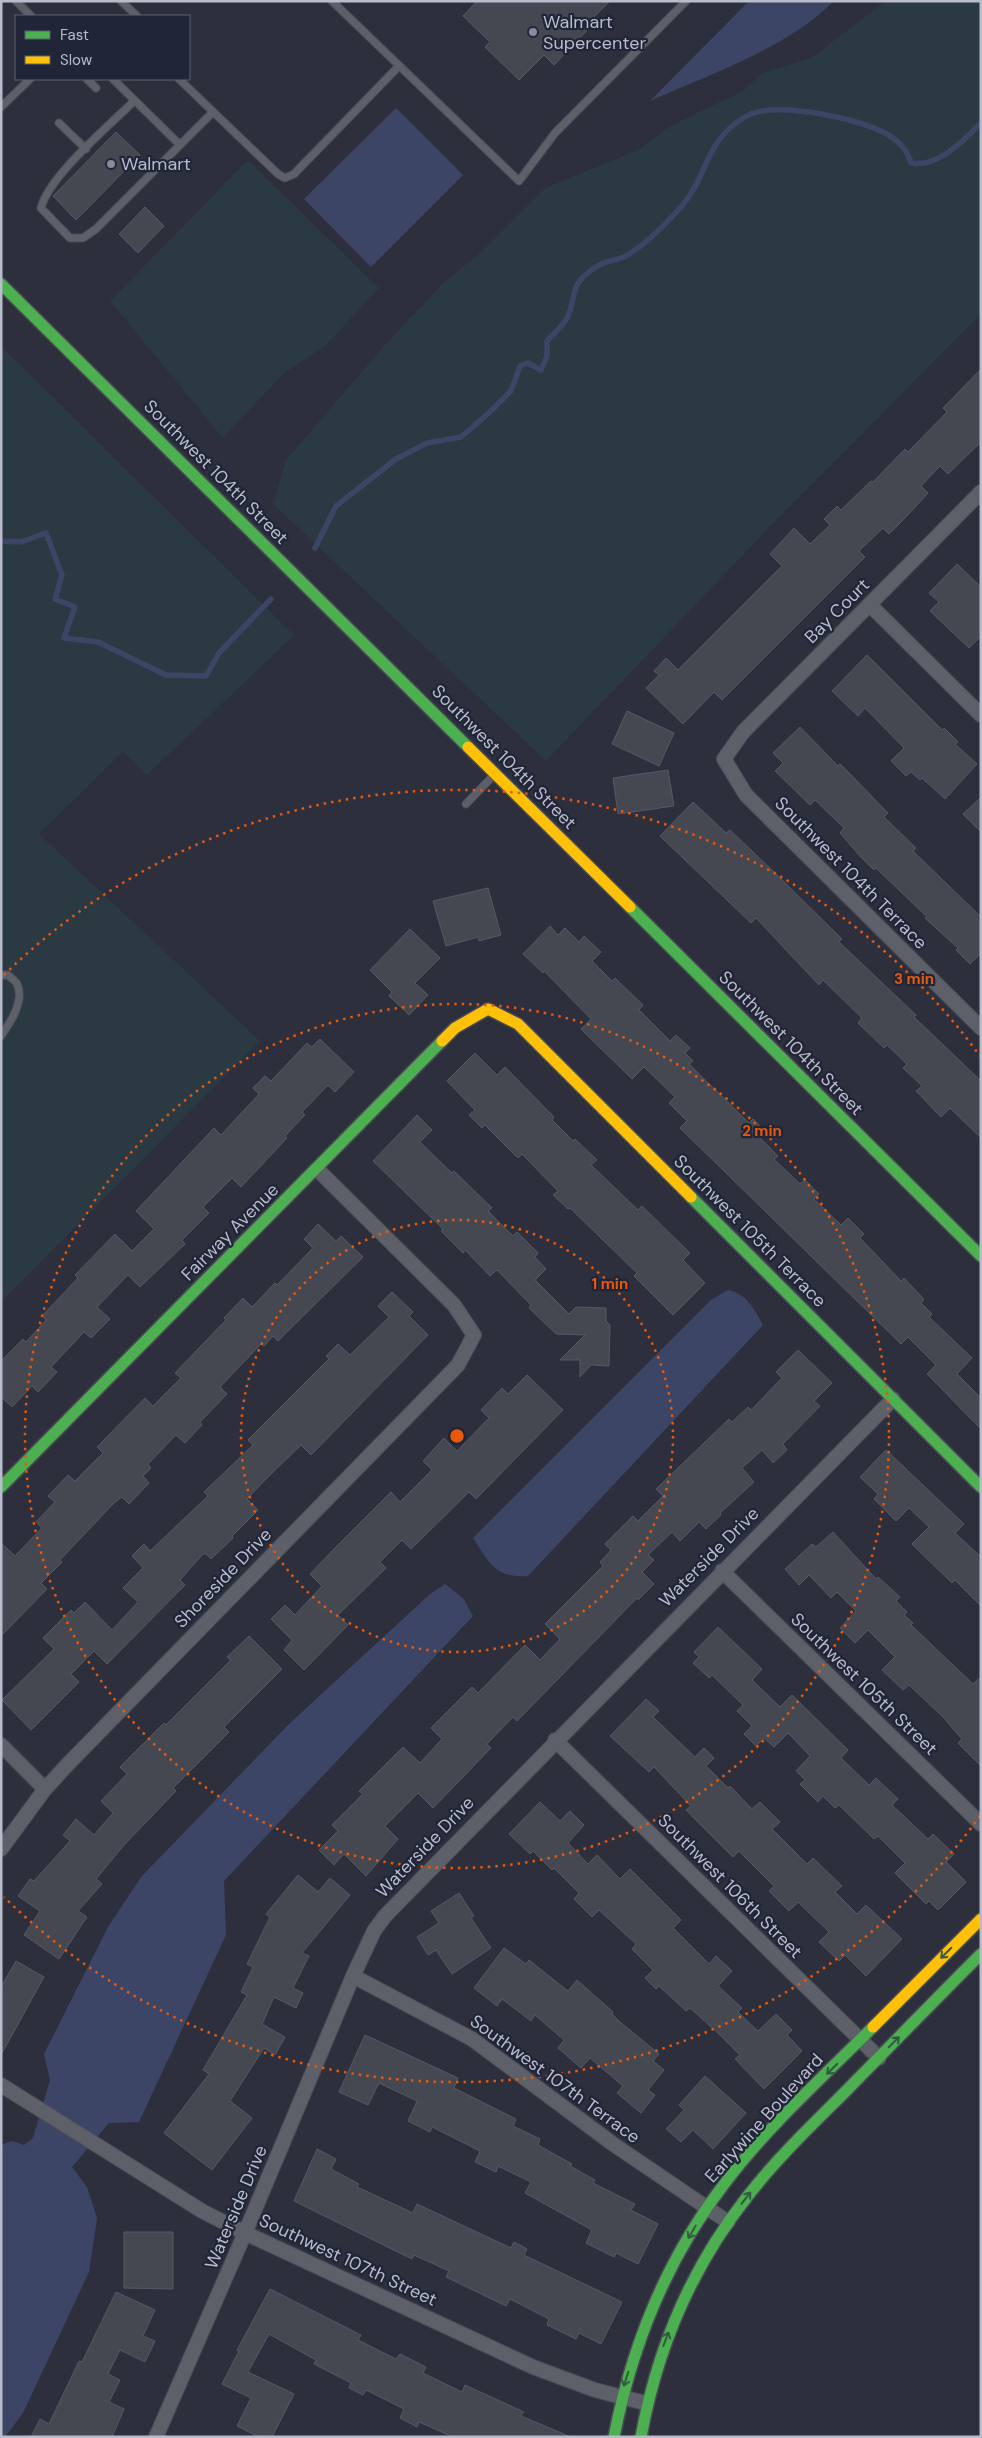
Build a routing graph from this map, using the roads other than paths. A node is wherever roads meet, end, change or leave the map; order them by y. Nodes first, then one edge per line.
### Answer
1 (16, 1) edge
2 (121, 1) edge
3 (332, 1) edge
4 (686, 1) edge
5 (30, 15) edge
6 (135, 15) edge
7 (399, 66) junction
8 (29, 80) edge
9 (88, 80) edge
10 (114, 80) edge
11 (180, 80) edge
12 (96, 88) dead end
13 (134, 101) junction
14 (1, 107) edge
15 (213, 112) junction
16 (59, 123) dead end
17 (180, 145) junction
18 (86, 149) junction
19 (1, 284) edge
20 (981, 492) edge
21 (870, 605) junction
22 (981, 715) edge
23 (724, 759) joint
24 (496, 773) junction
25 (466, 804) dead end
26 (1, 975) edge
27 (488, 1009) joint
28 (981, 1028) edge
29 (1, 1036) edge
30 (317, 1169) junction
31 (981, 1256) edge
32 (893, 1399) junction
33 (1, 1486) edge
34 (981, 1487) edge
35 (722, 1571) junction
36 (556, 1740) junction
37 (1, 1745) edge
38 (45, 1789) junction
39 (981, 1824) edge
40 (1, 1849) edge
41 (981, 1919) edge
42 (981, 1954) edge
43 (353, 1976) junction
44 (860, 2040) junction
45 (878, 2058) junction
46 (3, 2086) edge
47 (707, 2209) junction
48 (728, 2222) junction
49 (246, 2233) junction
50 (620, 2397) junction
51 (645, 2403) junction
52 (156, 2437) edge
53 (614, 2437) edge
54 (641, 2437) edge

1 - 5 lane
2 - 6 lane
3 - 7 lane
4 - 7 lane
7 - 15 lane
8 - 14 lane
9 - 12 lane
10 - 13 lane
11 - 15 lane
13 - 17 lane
13 - 18 lane
15 - 17 lane
16 - 18 lane
17 - 18 lane
19 - 24 street, Southwest 104th Street
20 - 21 street, Bay Court
21 - 22 street
21 - 23 street, Bay Court
23 - 28 street, Southwest 104th Terrace
24 - 25 lane
24 - 31 street, Southwest 104th Street
26 - 29 lane
27 - 30 street, Fairway Avenue
27 - 32 street, Southwest 105th Terrace
30 - 33 street, Fairway Avenue
30 - 38 street, Shoreside Drive
32 - 34 street, Southwest 105th Terrace
32 - 35 street, Waterside Drive
35 - 36 street, Waterside Drive
35 - 39 street, Southwest 105th Street
36 - 43 street, Waterside Drive
36 - 44 street, Southwest 106th Street
37 - 38 street
38 - 40 street, Shoreside Drive
41 -> 44 street, Earlywine Boulevard
45 -> 42 street
43 - 47 street, Southwest 107th Terrace
43 - 49 street, Waterside Drive
44 - 45 street, Southwest 106th Street
44 -> 47 street, Earlywine Boulevard
48 -> 45 street
46 - 49 street, Southwest 107th Street
47 - 48 street, Southwest 107th Terrace
47 -> 50 street, Earlywine Boulevard
51 -> 48 street
49 - 50 street, Southwest 107th Street
49 - 52 street, Waterside Drive
50 - 51 street, Southwest 107th Street
50 - 53 street, Earlywine Boulevard
51 - 54 street

